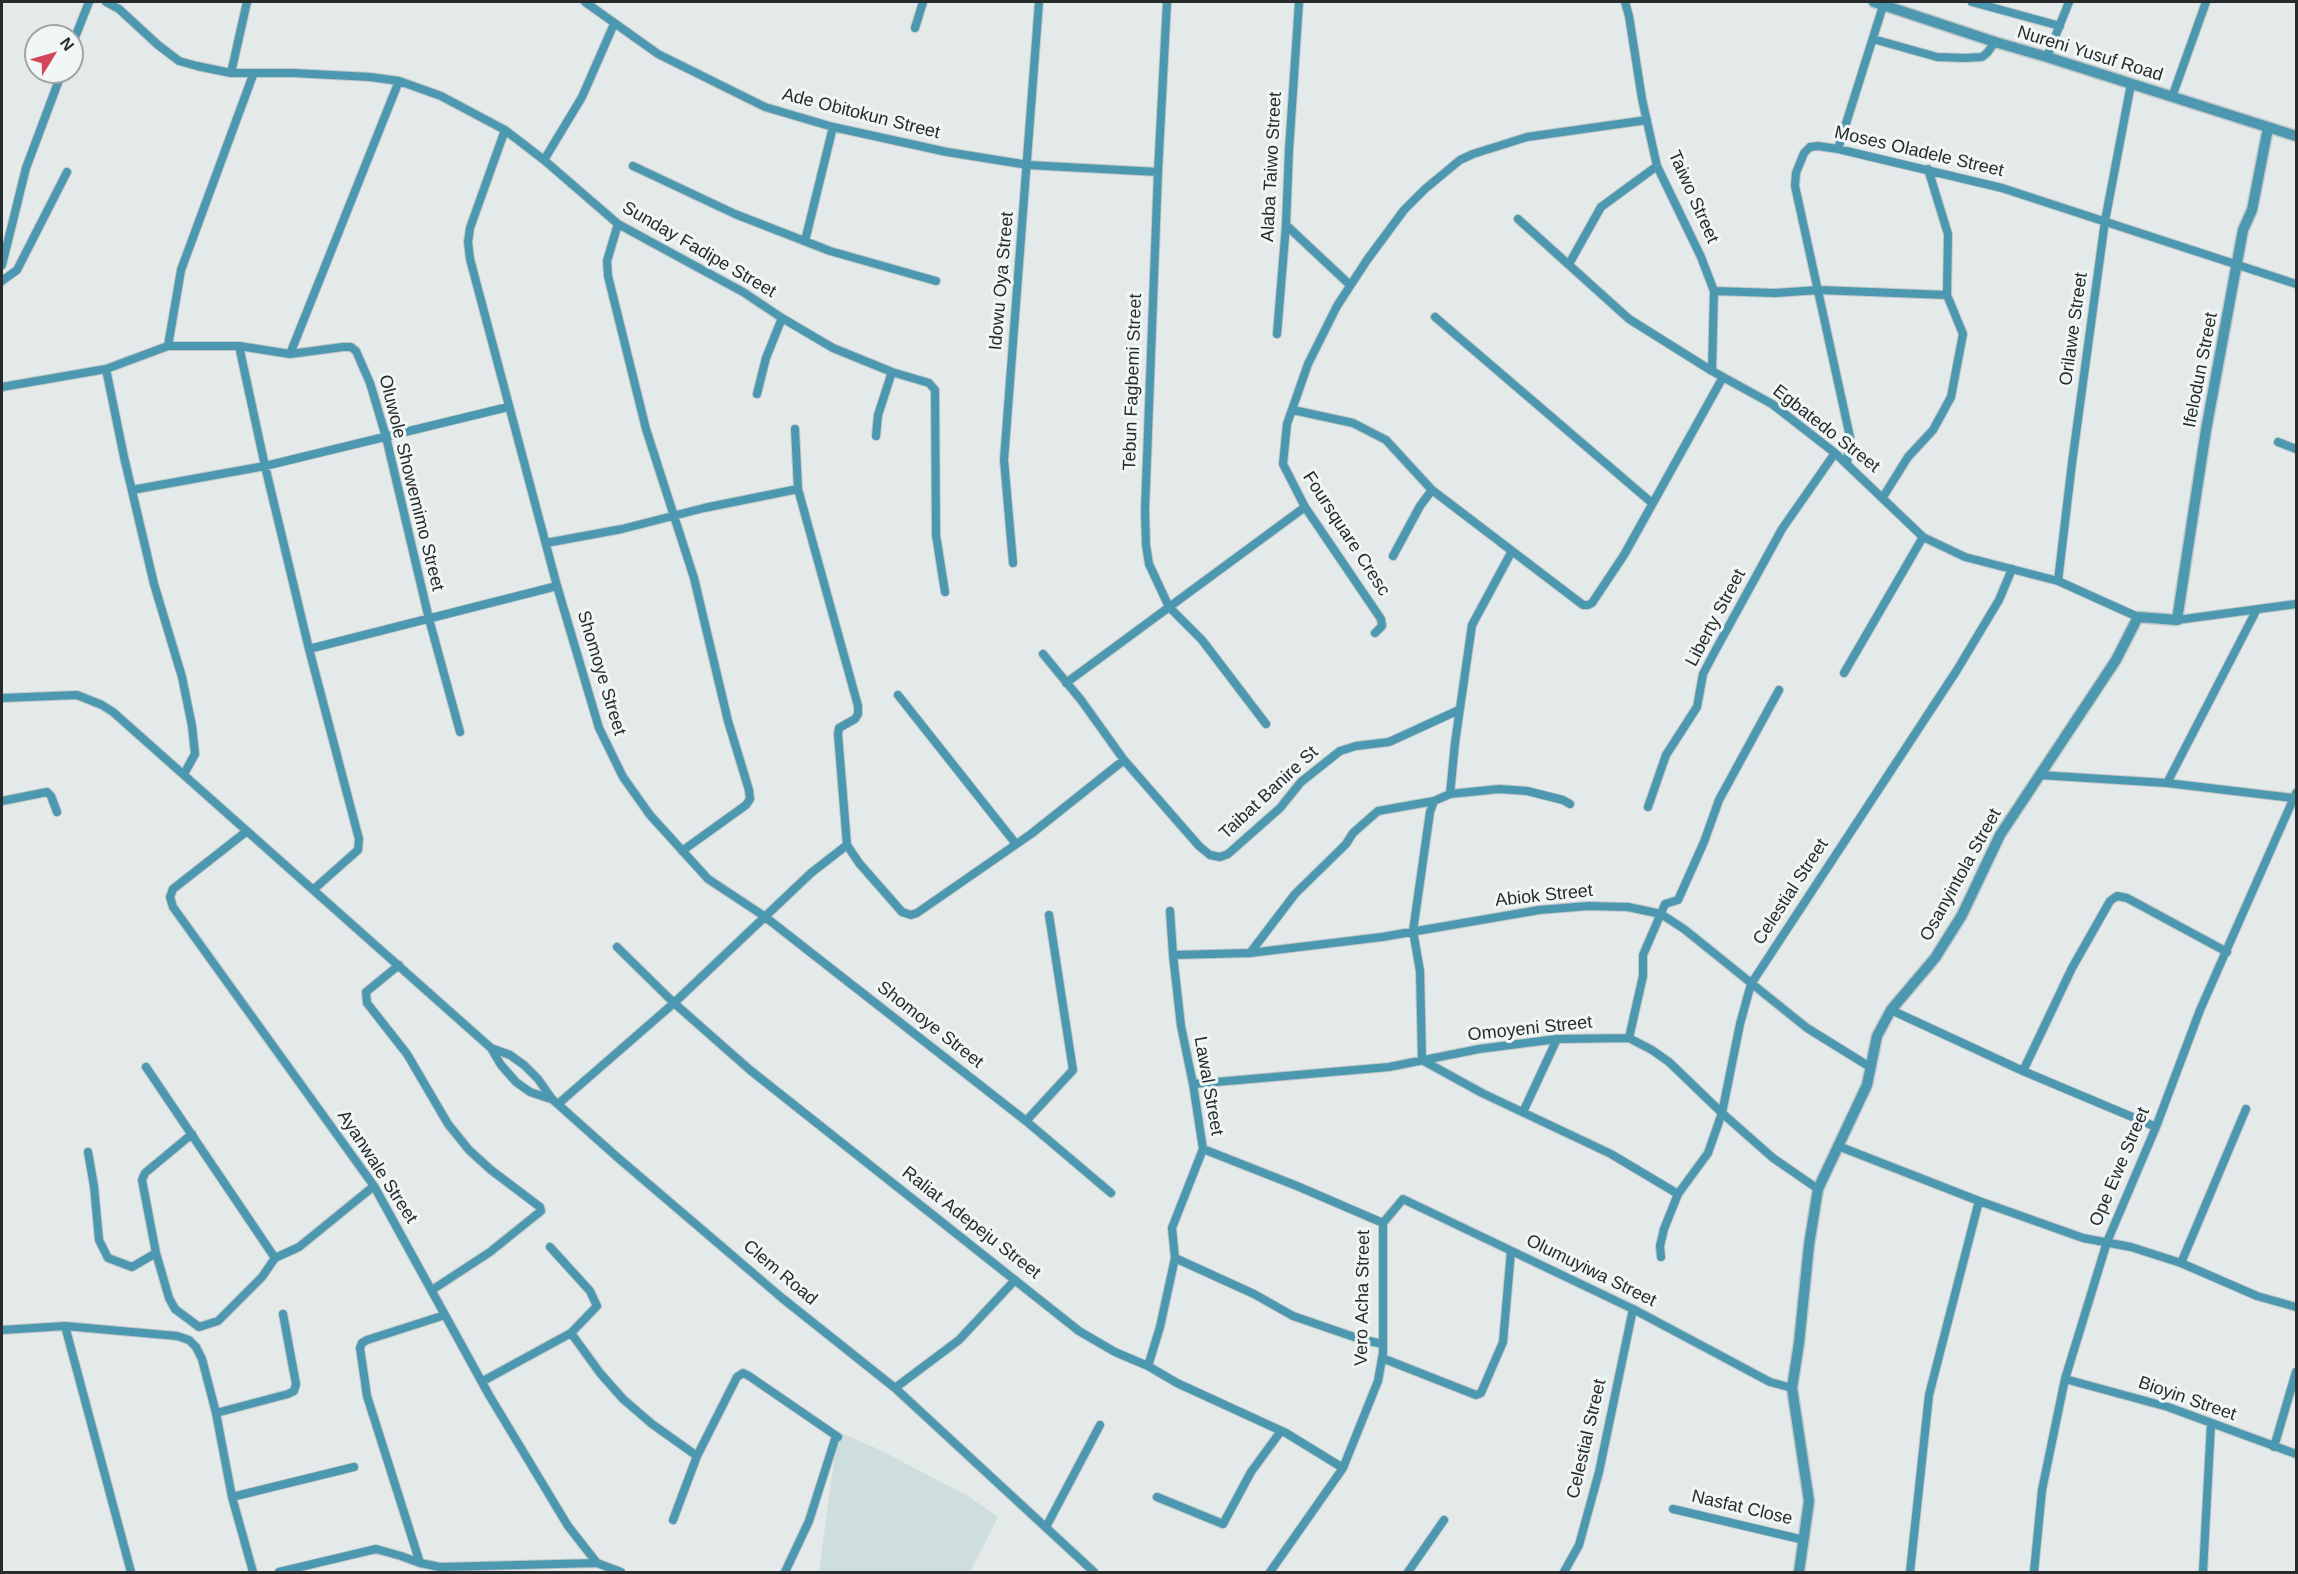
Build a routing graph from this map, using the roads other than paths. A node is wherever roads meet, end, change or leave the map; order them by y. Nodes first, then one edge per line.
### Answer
1 (89, 2) edge
2 (106, 2) edge
3 (247, 2) edge
4 (585, 2) edge
5 (923, 2) edge
6 (1039, 2) edge
7 (1167, 2) edge
8 (1299, 2) edge
9 (1625, 2) edge
10 (1972, 2) edge
11 (2069, 2) edge
12 (2205, 2) edge
13 (1879, 4) edge
14 (80, 24) edge
15 (614, 24) junction
16 (2060, 26) junction
17 (915, 28) dead end
18 (1873, 39) junction
19 (1995, 42) junction
20 (2047, 57) junction
21 (231, 73) junction
22 (252, 75) junction
23 (399, 81) junction
24 (58, 84) edge
25 (2131, 84) junction
26 (2172, 97) junction
27 (1647, 120) junction
28 (833, 127) junction
29 (2268, 128) junction
30 (505, 130) junction
31 (2296, 136) edge
32 (1838, 149) junction
33 (544, 160) junction
34 (1028, 165) junction
35 (633, 166) dead end
36 (1658, 166) junction
37 (1928, 169) junction
38 (67, 172) dead end
39 (1158, 172) junction
40 (1518, 219) dead end
41 (2105, 221) junction
42 (618, 224) junction
43 (1286, 225) junction
44 (805, 241) junction
45 (1569, 264) junction
46 (2, 265) edge
47 (2237, 266) junction
48 (2, 281) edge
49 (936, 281) dead end
50 (2296, 284) edge
51 (1350, 285) junction
52 (1819, 290) junction
53 (1714, 291) junction
54 (1947, 295) junction
55 (1435, 317) dead end
56 (782, 318) junction
57 (1277, 334) dead end
58 (168, 346) junction
59 (239, 346) junction
60 (290, 354) junction
61 (106, 369) junction
62 (1712, 371) junction
63 (892, 372) junction
64 (1723, 377) junction
65 (2, 387) edge
66 (757, 394) dead end
67 (508, 407) junction
68 (1293, 410) junction
69 (795, 429) dead end
70 (876, 436) dead end
71 (386, 437) junction
72 (2278, 442) dead end
73 (2296, 449) edge
74 (1835, 453) junction
75 (1847, 463) junction
76 (265, 466) junction
77 (798, 489) junction
78 (132, 490) junction
79 (1432, 490) junction
80 (1883, 497) junction
81 (1652, 502) junction
82 (1305, 507) junction
83 (674, 516) junction
84 (1923, 537) junction
85 (546, 543) junction
86 (1512, 551) junction
87 (1394, 556) dead end
88 (1013, 563) dead end
89 (2012, 569) junction
90 (2058, 581) junction
91 (557, 586) junction
92 (945, 592) dead end
93 (2296, 604) edge
94 (1169, 607) junction
95 (2256, 611) junction
96 (2138, 617) junction
97 (429, 619) junction
98 (2177, 620) junction
99 (1375, 633) dead end
100 (309, 649) junction
101 (1044, 654) dead end
102 (1844, 673) dead end
103 (1066, 682) junction
104 (1779, 690) dead end
105 (898, 695) dead end
106 (2, 698) edge
107 (1459, 710) junction
108 (1266, 724) dead end
109 (460, 732) dead end
110 (1124, 760) junction
111 (184, 774) junction
112 (2039, 775) junction
113 (2167, 783) junction
114 (1450, 794) junction
115 (2295, 796) edge
116 (2, 801) edge
117 (1434, 801) junction
118 (1570, 804) dead end
119 (1648, 807) dead end
120 (57, 812) dead end
121 (247, 831) junction
122 (847, 844) junction
123 (1016, 844) junction
124 (682, 851) junction
125 (314, 889) junction
126 (1170, 911) dead end
127 (1661, 914) junction
128 (1048, 915) dead end
129 (765, 916) junction
130 (1413, 931) junction
131 (617, 947) dead end
132 (2227, 952) junction
133 (1250, 953) junction
134 (1173, 955) junction
135 (399, 965) junction
136 (1751, 984) junction
137 (674, 1003) junction
138 (1891, 1010) junction
139 (1629, 1038) junction
140 (1557, 1039) junction
141 (491, 1048) junction
142 (1422, 1060) junction
143 (146, 1067) dead end
144 (1870, 1067) junction
145 (2023, 1071) junction
146 (1193, 1084) junction
147 (555, 1102) junction
148 (2246, 1108) dead end
149 (1523, 1112) junction
150 (1722, 1113) junction
151 (1026, 1121) junction
152 (2156, 1127) junction
153 (192, 1134) junction
154 (1838, 1146) junction
155 (1203, 1149) junction
156 (88, 1152) dead end
157 (374, 1186) junction
158 (1818, 1189) junction
159 (1110, 1193) dead end
160 (1678, 1194) junction
161 (1979, 1201) junction
162 (1383, 1223) junction
163 (2107, 1242) junction
164 (550, 1247) dead end
165 (1511, 1251) junction
166 (156, 1253) junction
167 (1661, 1257) dead end
168 (275, 1258) junction
169 (1175, 1258) junction
170 (2181, 1263) junction
171 (1016, 1280) junction
172 (432, 1290) junction
173 (2296, 1307) edge
174 (1634, 1309) junction
175 (283, 1314) dead end
176 (445, 1315) junction
177 (65, 1326) junction
178 (2, 1330) edge
179 (571, 1333) junction
180 (1383, 1344) junction
181 (1382, 1358) junction
182 (1148, 1366) junction
183 (2296, 1372) edge
184 (2065, 1379) junction
185 (483, 1381) junction
186 (895, 1388) junction
187 (1792, 1388) junction
188 (216, 1413) junction
189 (2211, 1423) junction
190 (1100, 1425) dead end
191 (1281, 1431) junction
192 (2274, 1447) junction
193 (2296, 1454) edge
194 (697, 1456) junction
195 (354, 1467) dead end
196 (1343, 1468) junction
197 (232, 1497) junction
198 (1156, 1497) dead end
199 (1673, 1509) dead end
200 (673, 1520) dead end
201 (1444, 1520) dead end
202 (1046, 1527) junction
203 (1804, 1540) junction
204 (420, 1563) junction
205 (597, 1563) junction
206 (131, 1572) edge
207 (253, 1572) edge
208 (279, 1572) edge
209 (621, 1572) edge
210 (785, 1572) edge
211 (1094, 1572) edge
212 (1270, 1572) edge
213 (1408, 1572) edge
214 (1564, 1572) edge
215 (1799, 1572) edge
216 (1910, 1572) edge
217 (2034, 1572) edge
218 (2203, 1572) edge

1 - 14 street
2 - 21 street, Sunday Fadipe Street
3 - 21 street
4 - 15 street, Ade Obitokun Street
5 - 17 street
6 - 34 street, Idowu Oya Street
7 - 39 street, Tebun Fagbemi Street
8 - 43 street, Alaba Taiwo Street
9 - 27 street, Taiwo Street
10 - 16 street
11 - 16 street
12 - 26 street
13 - 18 street
13 - 19 street, Nureni Yusuf Road
15 - 28 street, Ade Obitokun Street
15 - 33 street
16 - 20 street
18 - 19 street
18 - 32 street
19 - 20 street, Nureni Yusuf Road
20 - 25 street, Nureni Yusuf Road
21 - 22 street, Sunday Fadipe Street
22 - 23 street, Sunday Fadipe Street
22 - 58 street
23 - 30 street, Sunday Fadipe Street
23 - 60 street
24 - 46 street
25 - 26 street, Nureni Yusuf Road
25 - 41 street, Orilawe Street
26 - 29 street, Nureni Yusuf Road
27 - 36 street, Taiwo Street
27 - 51 street, Foursquare Cresc
28 - 34 street, Ade Obitokun Street
28 - 44 street
29 - 31 street, Nureni Yusuf Road
29 - 47 street, Ifelodun Street
30 - 33 street, Sunday Fadipe Street
30 - 67 street, Shomoye Street
32 - 37 street, Moses Oladele Street
32 - 52 street, Moses Oladele Street
33 - 42 street, Sunday Fadipe Street
34 - 39 street, Ade Obitokun Street
34 - 88 street, Idowu Oya Street
35 - 44 street
36 - 45 street
36 - 53 street, Taiwo Street
37 - 41 street, Moses Oladele Street
37 - 54 street
38 - 48 street
39 - 94 street, Tebun Fagbemi Street
40 - 45 street, Egbatedo Street
41 - 47 street, Moses Oladele Street
41 - 90 street, Orilawe Street
42 - 56 street, Sunday Fadipe Street
42 - 83 street
43 - 51 street
43 - 57 street, Alaba Taiwo Street
44 - 49 street
45 - 62 street, Egbatedo Street
47 - 50 street, Moses Oladele Street
47 - 98 street, Ifelodun Street
51 - 68 street, Foursquare Cresc
52 - 53 street
52 - 54 street
52 - 75 street, Moses Oladele Street
53 - 62 street, Taiwo Street
54 - 80 street
55 - 81 street
56 - 63 street, Sunday Fadipe Street
56 - 66 street
58 - 59 street, Oluwole Showemimo Street
58 - 61 street, Oluwole Showemimo Street
59 - 60 street, Oluwole Showemimo Street
59 - 76 street
60 - 71 street, Oluwole Showemimo Street
61 - 65 street, Oluwole Showemimo Street
61 - 78 street
62 - 64 street, Egbatedo Street
63 - 70 street
63 - 92 street, Sunday Fadipe Street
64 - 74 street, Egbatedo Street
64 - 81 street
67 - 71 street
67 - 85 street, Shomoye Street
68 - 79 street
68 - 82 street, Foursquare Cresc
69 - 77 street
71 - 76 street
71 - 97 street, Oluwole Showemimo Street
72 - 73 street
74 - 75 street, Egbatedo Street
74 - 119 street, Liberty Street
75 - 80 street, Egbatedo Street
76 - 78 street
76 - 100 street
77 - 83 street
77 - 122 street
78 - 111 street
79 - 86 street
79 - 87 street
80 - 84 street, Egbatedo Street
81 - 86 street
82 - 94 street
82 - 99 street, Foursquare Cresc
83 - 85 street
83 - 124 street
84 - 89 street, Egbatedo Street
84 - 102 street
85 - 91 street, Shomoye Street
86 - 107 street
89 - 90 street, Egbatedo Street
89 - 136 street, Celestial Street
90 - 96 street, Egbatedo Street
91 - 97 street
91 - 124 street, Shomoye Street
93 - 95 street
94 - 103 street
94 - 108 street, Tebun Fagbemi Street
95 - 98 street
95 - 113 street
96 - 98 street
96 - 112 street, Osanyintola Street
97 - 100 street
97 - 109 street, Oluwole Showemimo Street
100 - 125 street
101 - 103 street, Taibat Banire St
103 - 110 street, Taibat Banire St
104 - 127 street
105 - 123 street
106 - 111 street, Clem Road
107 - 110 street, Taibat Banire St
107 - 114 street
110 - 123 street
111 - 121 street, Clem Road
112 - 113 street
112 - 138 street, Osanyintola Street
113 - 115 street
114 - 117 street
114 - 118 street
115 - 132 street, Ope Ewe Street
116 - 120 street
117 - 130 street
117 - 133 street
121 - 125 street, Clem Road
121 - 157 street, Ayanwale Street
122 - 123 street
122 - 129 street
124 - 129 street, Shomoye Street
125 - 135 street, Clem Road
126 - 134 street, Lawal Street
127 - 130 street, Abiok Street
127 - 136 street, Abiok Street
127 - 139 street
128 - 151 street
129 - 137 street
129 - 151 street, Shomoye Street
130 - 133 street, Abiok Street
130 - 142 street
131 - 137 street, Raliat Adepeju Street
132 - 145 street
132 - 152 street, Ope Ewe Street
133 - 134 street, Abiok Street
134 - 146 street, Lawal Street
135 - 141 street, Clem Road
135 - 172 street
136 - 144 street, Abiok Street
136 - 150 street, Celestial Street
137 - 147 street
137 - 171 street, Raliat Adepeju Street
138 - 144 street, Osanyintola Street
138 - 145 street
139 - 140 street, Omoyeni Street
139 - 150 street, Omoyeni Street
140 - 142 street, Omoyeni Street
140 - 149 street
141 - 147 street, Clem Road
141 - 147 street
142 - 146 street, Omoyeni Street
142 - 149 street
143 - 153 street
144 - 154 street, Osanyintola Street
145 - 152 street
146 - 155 street, Lawal Street
147 - 186 street, Clem Road
148 - 170 street
149 - 160 street
150 - 158 street, Omoyeni Street
150 - 160 street, Celestial Street
151 - 159 street, Shomoye Street
152 - 163 street, Ope Ewe Street
153 - 166 street
153 - 168 street
154 - 158 street, Osanyintola Street
154 - 161 street
155 - 162 street, Vero Acha Street
155 - 169 street, Lawal Street
156 - 166 street
157 - 168 street
157 - 172 street, Ayanwale Street
158 - 187 street, Osanyintola Street
160 - 167 street, Celestial Street
161 - 163 street
161 - 216 street
162 - 165 street, Olumuyiwa Street
162 - 180 street, Vero Acha Street
163 - 170 street
163 - 184 street, Ope Ewe Street
164 - 179 street
165 - 174 street, Olumuyiwa Street
165 - 181 street
166 - 168 street
169 - 180 street
169 - 182 street, Lawal Street
170 - 173 street
171 - 182 street, Raliat Adepeju Street
171 - 186 street
172 - 176 street, Ayanwale Street
174 - 187 street, Olumuyiwa Street
174 - 214 street, Celestial Street
175 - 188 street
176 - 185 street, Ayanwale Street
176 - 204 street
177 - 178 street
177 - 188 street
177 - 206 street
179 - 185 street
179 - 194 street
180 - 181 street, Vero Acha Street
181 - 196 street, Vero Acha Street
182 - 191 street, Raliat Adepeju Street
183 - 192 street
184 - 189 street, Bioyin Street
184 - 217 street, Ope Ewe Street
185 - 205 street, Ayanwale Street
186 - 202 street, Clem Road
187 - 203 street, Osanyintola Street
188 - 197 street
189 - 192 street, Bioyin Street
189 - 218 street
190 - 202 street
191 - 196 street, Raliat Adepeju Street
191 - 198 street
192 - 193 street, Bioyin Street
194 - 200 street
194 - 210 street
195 - 197 street
196 - 212 street, Vero Acha Street
197 - 207 street
199 - 203 street, Nasfat Close
201 - 213 street
202 - 211 street, Clem Road
203 - 215 street, Osanyintola Street
204 - 205 street
204 - 208 street
205 - 209 street

